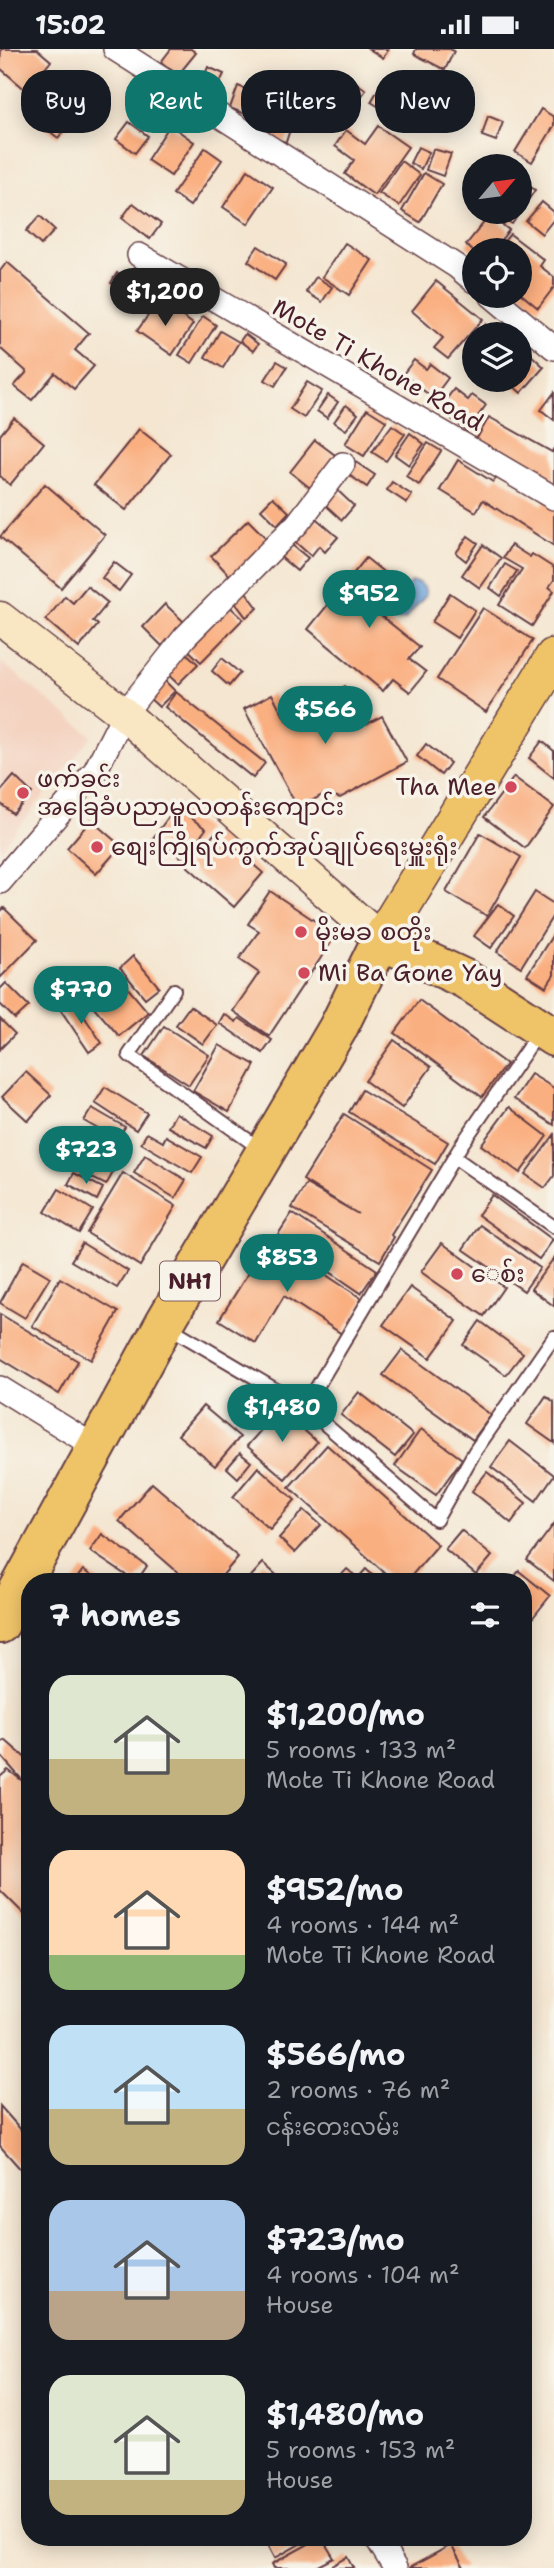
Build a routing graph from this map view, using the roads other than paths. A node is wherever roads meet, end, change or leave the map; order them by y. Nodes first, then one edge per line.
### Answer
1 (115, 49) edge
2 (139, 255) dead end
3 (462, 271) edge
4 (506, 308) edge
5 (554, 348) edge
6 (343, 464) dead end
7 (554, 498) edge
8 (0, 618) edge
9 (554, 657) edge
10 (124, 714) junction
11 (0, 881) edge
12 (381, 940) junction
13 (174, 990) dead end
14 (548, 1033) edge
15 (265, 1152) junction
16 (454, 1157) junction
17 (554, 1227) edge
18 (164, 1324) junction
19 (554, 1337) edge
20 (2, 1395) edge
21 (305, 1407) junction
22 (97, 1448) junction
23 (28, 1573) edge
24 (21, 1587) edge
25 (0, 1625) edge
26 (382, 2546) edge
27 (395, 2568) edge

1 - 3 street
2 - 7 street, Mote Ti Khone Road
4 - 5 street
6 - 10 street
8 - 10 main road
9 - 12 main road
10 - 11 street
10 - 12 main road
12 - 14 highway
12 - 15 highway, NH1
13 - 15 lane
14 - 16 lane
15 - 18 highway, NH1
16 - 17 lane
16 - 21 lane
18 - 21 lane
18 - 22 highway, NH1
19 - 21 lane
20 - 22 street
22 - 23 highway, NH1
24 - 25 highway, NH1
26 - 27 street

